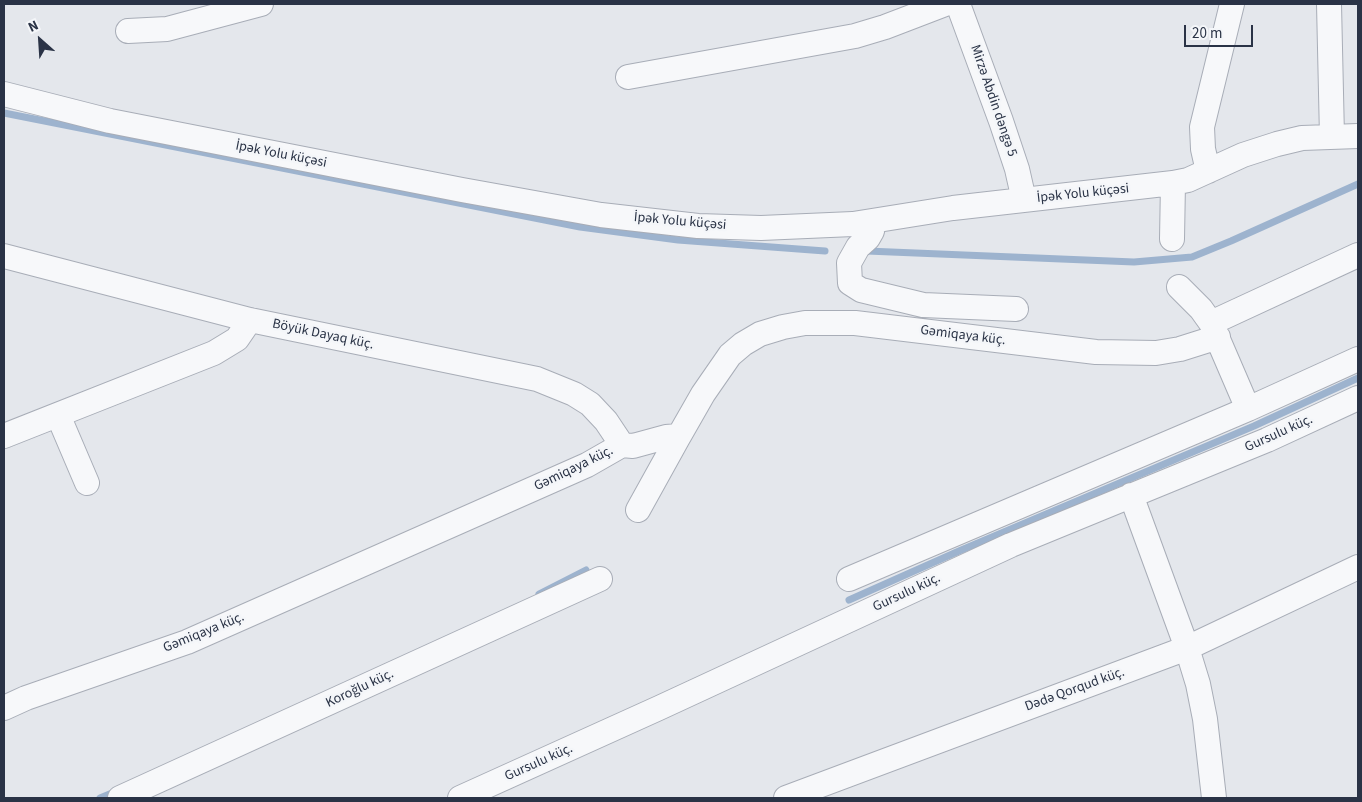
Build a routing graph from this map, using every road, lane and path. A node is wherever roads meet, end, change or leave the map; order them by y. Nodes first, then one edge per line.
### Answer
1 (261, 4) edge
2 (945, 4) edge
3 (958, 4) edge
4 (1232, 4) edge
5 (1329, 4) edge
6 (128, 31) dead end
7 (628, 77) dead end
8 (4, 94) edge
9 (1358, 136) edge
10 (1332, 138) junction
11 (1208, 171) junction
12 (1173, 184) junction
13 (1024, 200) junction
14 (874, 221) junction
15 (1172, 239) dead end
16 (4, 256) edge
17 (1358, 256) edge
18 (1179, 287) dead end
19 (1016, 309) dead end
20 (250, 320) junction
21 (1215, 330) junction
22 (1358, 359) edge
23 (1356, 406) edge
24 (1248, 410) junction
25 (58, 415) junction
26 (4, 436) edge
27 (679, 436) junction
28 (622, 445) junction
29 (87, 483) dead end
30 (1131, 495) junction
31 (638, 510) dead end
32 (1358, 567) edge
33 (600, 579) dead end
34 (849, 579) dead end
35 (1187, 648) junction
36 (4, 708) edge
37 (120, 798) edge
38 (460, 798) edge
39 (786, 798) edge
40 (1214, 798) edge

1 - 6 street
2 - 7 street
3 - 13 street, Mirzə Abdin dəngə 5
4 - 11 street
5 - 10 street
8 - 14 street, İpək Yolu küçəsi
9 - 10 street, İpək Yolu küçəsi
10 - 11 street, İpək Yolu küçəsi
11 - 12 street, İpək Yolu küçəsi
12 - 13 street, İpək Yolu küçəsi
12 - 15 street
13 - 14 street, İpək Yolu küçəsi
14 - 19 street
16 - 20 street, Böyük Dayaq küç.
17 - 21 street, Gəmiqaya küç.
18 - 21 street
20 - 25 street
20 - 28 street, Böyük Dayaq küç.
21 - 24 street
21 - 27 street, Gəmiqaya küç.
22 - 24 street
23 - 30 street, Gursulu küç.
24 - 34 street
25 - 26 street
25 - 29 street
27 - 28 street, Gəmiqaya küç.
27 - 31 street
28 - 36 street, Gəmiqaya küç.
30 - 35 street
30 - 38 street, Gursulu küç.
32 - 35 street, Dədə Qorqud küç.
33 - 37 street, Koroğlu küç.
35 - 39 street, Dədə Qorqud küç.
35 - 40 street

